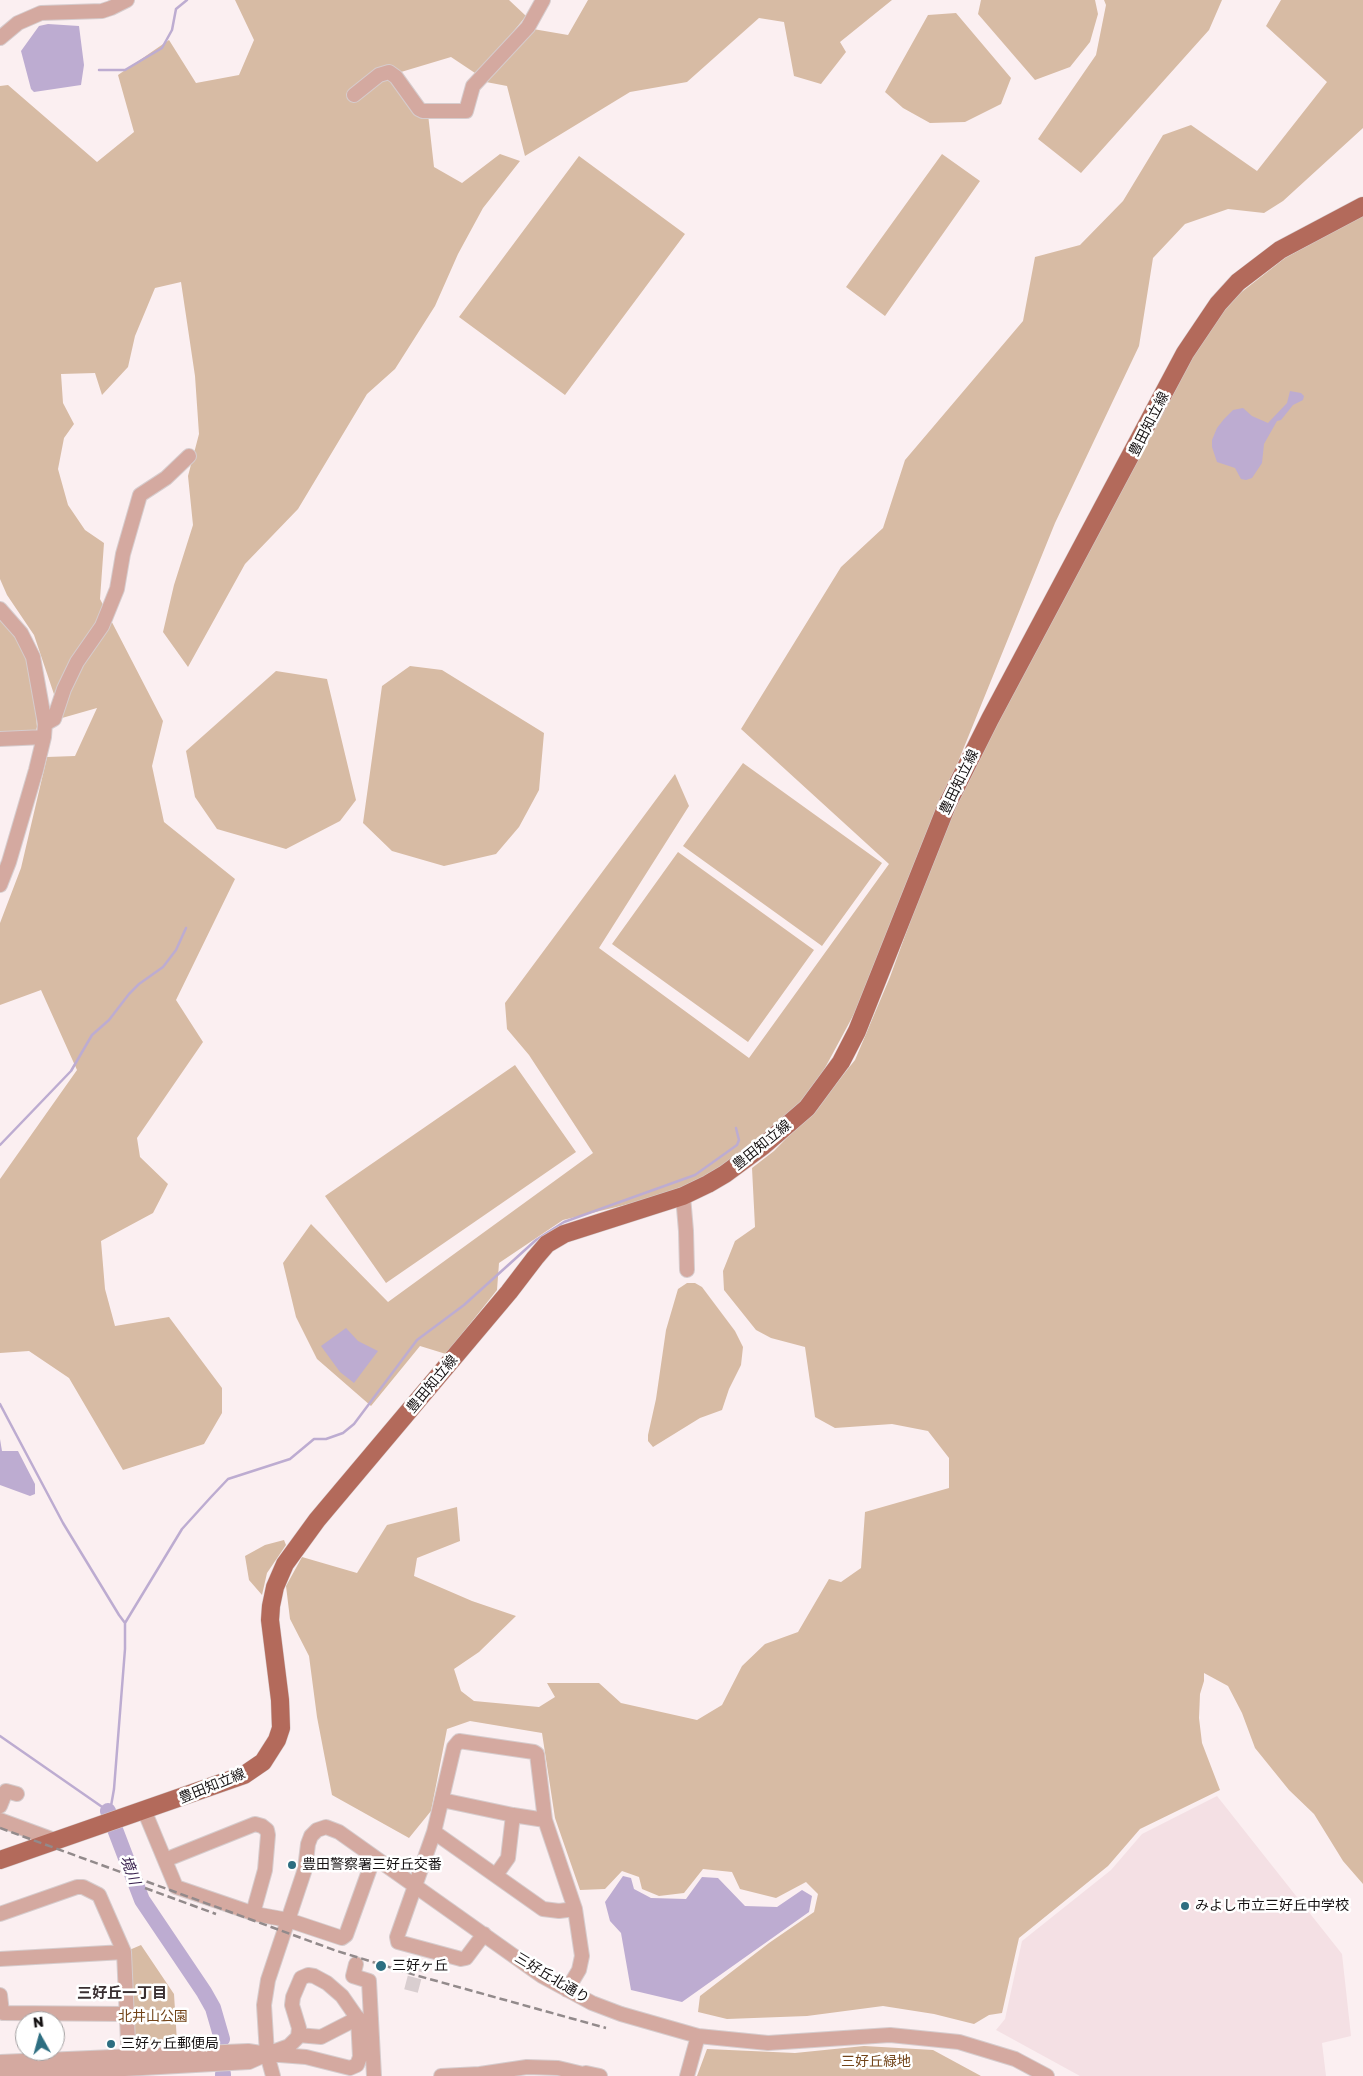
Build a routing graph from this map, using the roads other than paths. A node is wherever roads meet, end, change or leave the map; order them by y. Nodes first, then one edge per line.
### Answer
1 (127, 0) edge
2 (543, 0) edge
3 (0, 38) edge
4 (354, 94) dead end
5 (1363, 206) edge
6 (189, 456) dead end
7 (0, 609) edge
8 (45, 731) junction
9 (0, 739) edge
10 (0, 885) edge
11 (682, 1196) junction
12 (686, 1270) dead end
13 (17, 1794) dead end
14 (442, 1800) junction
15 (0, 1806) edge
16 (137, 1813) junction
17 (513, 1816) junction
18 (0, 1820) edge
19 (545, 1820) junction
20 (434, 1832) junction
21 (57, 1841) junction
22 (374, 1856) junction
23 (0, 1860) edge
24 (165, 1860) junction
25 (496, 1875) junction
26 (416, 1885) junction
27 (575, 1909) junction
28 (253, 1913) junction
29 (0, 1914) edge
30 (288, 1920) junction
31 (484, 1934) junction
32 (124, 1952) junction
33 (0, 1959) edge
34 (356, 1964) dead end
35 (567, 1990) junction
36 (0, 1995) edge
37 (127, 2014) junction
38 (358, 2018) junction
39 (298, 2035) junction
40 (698, 2036) junction
41 (267, 2054) junction
42 (0, 2062) edge
43 (129, 2062) junction
44 (689, 2069) edge
45 (481, 2075) edge
46 (583, 2075) edge
47 (5, 2076) edge
48 (272, 2076) edge
49 (374, 2076) edge
50 (441, 2076) edge
51 (600, 2076) edge
52 (699, 2076) edge
53 (1047, 2076) edge

1 - 3 street
2 - 4 street
5 - 11 main road, 豊田知立線
6 - 8 street
7 - 8 street
8 - 9 street
8 - 10 street
11 - 12 street
11 - 16 main road, 豊田知立線
13 - 15 street
14 - 17 street
14 - 19 street
14 - 20 street
16 - 21 main road, 豊田知立線
16 - 24 street
17 - 19 street
17 - 25 street
18 - 21 street
19 - 27 street
20 - 25 street
20 - 26 street
21 - 23 main road, 豊田知立線
22 - 26 street, 三好丘北通り
22 - 30 street
22 - 30 street, 三好丘北通り
24 - 28 street
24 - 28 street
25 - 27 street
26 - 31 street, 三好丘北通り
26 - 31 street
27 - 35 street
28 - 30 street
29 - 32 street
30 - 41 street, 三好丘北通り
31 - 35 street, 三好丘北通り
32 - 33 street
32 - 37 street
34 - 49 street
35 - 40 street, 三好丘北通り
36 - 37 street
37 - 43 street
38 - 39 street
38 - 39 street
38 - 41 street
39 - 41 street
40 - 44 street
40 - 53 street, 三好丘北通り
41 - 43 street
41 - 48 street, 三好丘北通り
42 - 43 street
43 - 47 street
44 - 52 street
45 - 46 street
45 - 50 street
46 - 51 street

